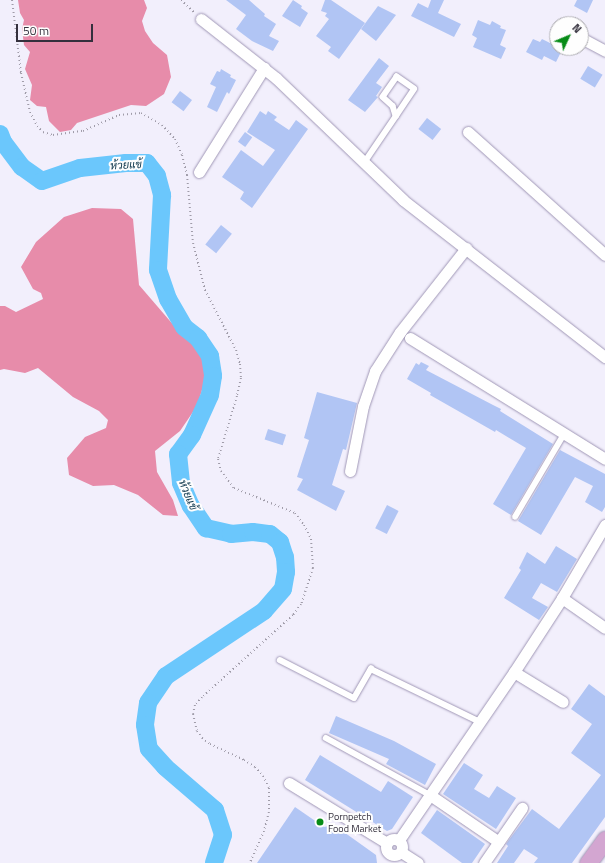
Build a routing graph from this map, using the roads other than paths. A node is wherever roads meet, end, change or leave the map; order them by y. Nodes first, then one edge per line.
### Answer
1 (201, 19) road end
2 (589, 42) edge
3 (605, 51) edge
4 (264, 68) junction
5 (396, 116) junction
6 (468, 132) dead end
7 (364, 163) junction
8 (199, 172) dead end
9 (466, 248) junction
10 (605, 255) edge
11 (410, 338) dead end
12 (605, 357) edge
13 (564, 434) junction
14 (605, 459) edge
15 (350, 471) dead end
16 (514, 517) dead end
17 (605, 525) edge
18 (562, 598) junction
19 (605, 628) edge
20 (280, 660) dead end
21 (514, 672) junction
22 (563, 702) dead end
23 (480, 722) junction
24 (326, 738) dead end
25 (289, 784) dead end
26 (430, 795) junction
27 (522, 808) dead end
28 (399, 840) junction
29 (605, 840) edge
30 (499, 842) junction
31 (401, 852) junction
32 (386, 853) edge
33 (418, 863) edge
34 (484, 863) edge
35 (588, 863) edge

1 - 4 street
2 - 3 street
4 - 7 street
4 - 8 street
5 - 5 lane
5 - 7 lane
6 - 10 street
7 - 9 street
9 - 12 street
9 - 15 street
11 - 13 street
13 - 14 street
13 - 16 lane
17 - 18 street
18 - 19 street
18 - 21 street
20 - 23 lane
21 - 22 street
21 - 23 street
23 - 26 street
24 - 26 lane
25 - 32 street
26 - 28 street
26 - 30 street
27 - 30 street
28 - 31 street
28 - 32 street
29 - 35 main road
30 - 34 street
31 - 32 street
31 - 33 street

